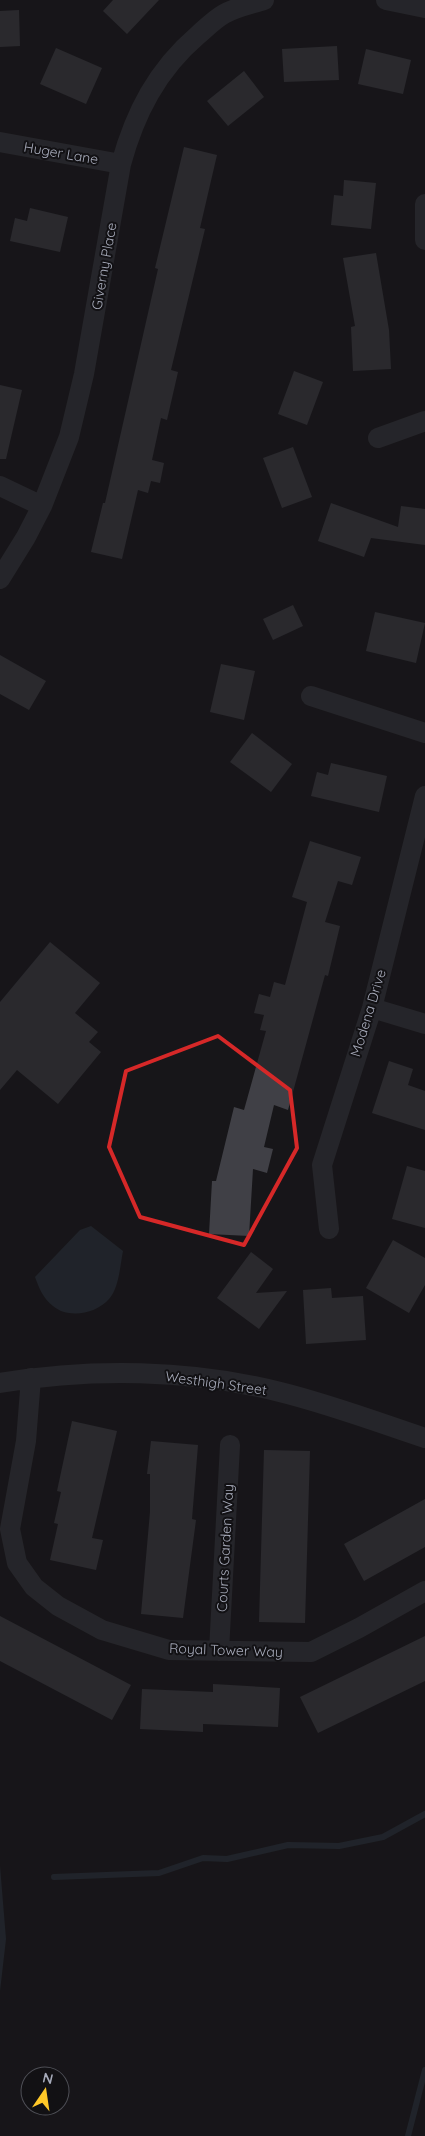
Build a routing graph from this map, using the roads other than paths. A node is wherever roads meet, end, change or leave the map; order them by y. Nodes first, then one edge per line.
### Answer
1 (264, 0) edge
2 (386, 0) edge
3 (221, 7) edge
4 (425, 8) edge
5 (0, 142) edge
6 (121, 164) junction
7 (425, 204) edge
8 (425, 240) edge
9 (425, 420) edge
10 (378, 438) dead end
11 (0, 486) edge
12 (42, 506) junction
13 (0, 579) edge
14 (311, 696) dead end
15 (425, 733) edge
16 (425, 796) edge
17 (372, 1008) junction
18 (425, 1024) edge
19 (329, 1229) dead end
20 (31, 1378) junction
21 (0, 1383) edge
22 (425, 1438) edge
23 (230, 1446) dead end
24 (425, 1591) edge
25 (219, 1651) junction

1 - 3 street, Giverny Place
2 - 4 street
3 - 6 street, Giverny Place
5 - 6 street, Huger Lane
6 - 12 street, Giverny Place
7 - 8 street
9 - 10 street
11 - 12 street
12 - 13 street, Giverny Place
14 - 15 street
16 - 17 street, Modena Drive
17 - 18 street
17 - 19 street, Modena Drive
20 - 21 street, Westhigh Street
20 - 22 street, Westhigh Street
20 - 25 street, Royal Tower Way
23 - 25 street, Courts Garden Way
24 - 25 street, Royal Tower Way

